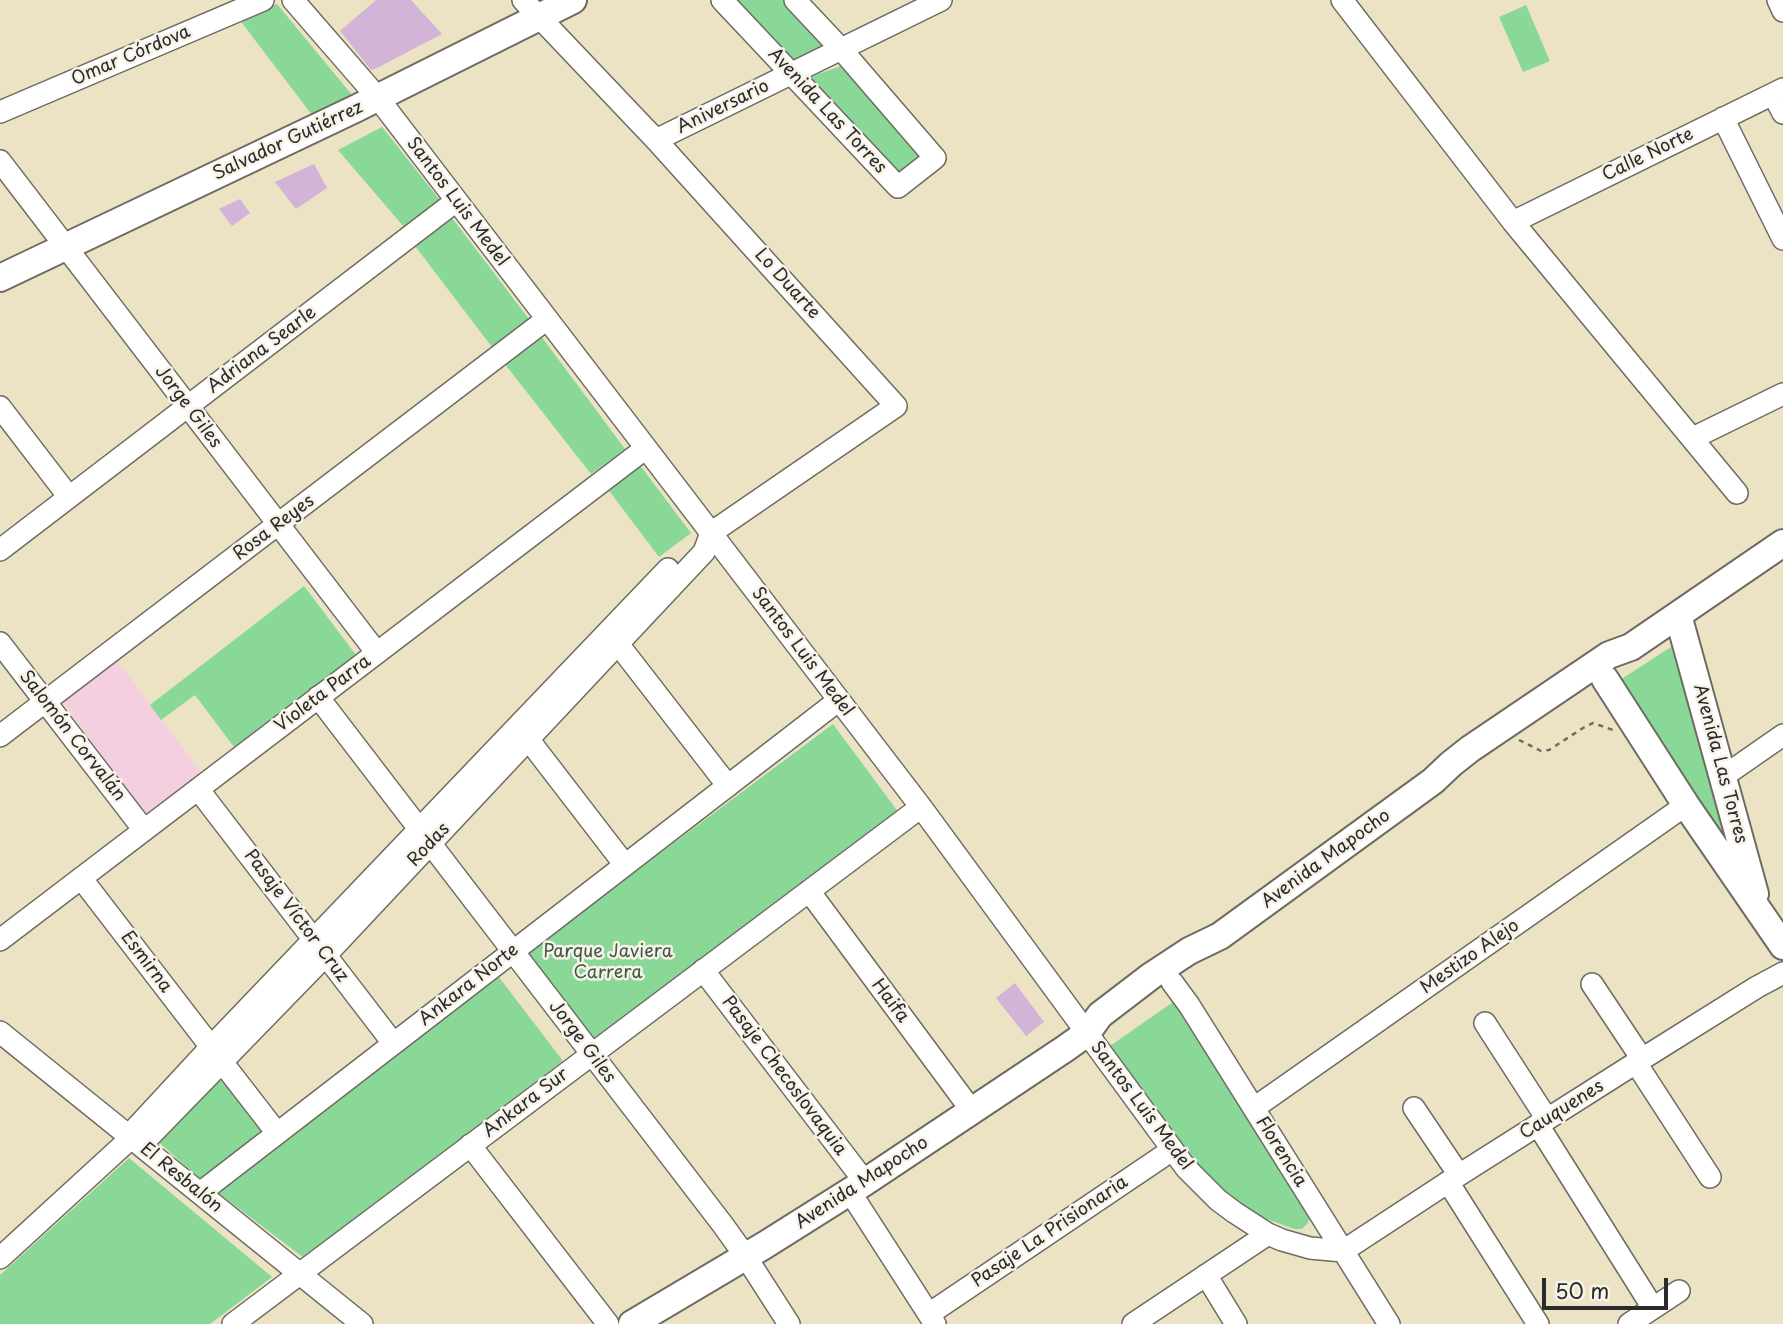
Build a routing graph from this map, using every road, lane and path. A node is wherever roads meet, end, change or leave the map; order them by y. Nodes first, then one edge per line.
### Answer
1 (263, 0) edge
2 (293, 0) edge
3 (573, 0) edge
4 (722, 0) edge
5 (795, 0) edge
6 (941, 0) edge
7 (1342, 0) edge
8 (1778, 0) edge
9 (531, 9) edge
10 (1783, 11) edge
11 (841, 49) junction
12 (792, 73) junction
13 (1778, 91) edge
14 (378, 98) junction
15 (0, 112) edge
16 (1783, 113) edge
17 (1723, 118) junction
18 (656, 140) junction
19 (0, 161) edge
20 (456, 201) junction
21 (1513, 222) junction
22 (1783, 239) edge
23 (66, 247) junction
24 (0, 278) edge
25 (547, 319) junction
26 (1783, 394) edge
27 (188, 406) junction
28 (0, 407) edge
29 (1693, 438) junction
30 (646, 448) junction
31 (1737, 493) dead end
32 (69, 497) junction
33 (278, 524) junction
34 (709, 530) junction
35 (1783, 543) edge
36 (0, 550) edge
37 (1678, 615) junction
38 (0, 643) edge
39 (618, 644) junction
40 (1631, 647) junction
41 (377, 653) junction
42 (1605, 679) junction
43 (318, 697) junction
44 (839, 700) junction
45 (45, 702) junction
46 (1783, 735) edge
47 (0, 736) edge
48 (528, 739) junction
49 (1724, 776) junction
50 (1433, 781) junction
51 (727, 786) junction
52 (198, 789) junction
53 (1686, 805) junction
54 (921, 807) junction
55 (144, 830) junction
56 (425, 837) junction
57 (625, 865) junction
58 (81, 878) junction
59 (809, 891) junction
60 (1760, 913) junction
61 (0, 940) edge
62 (1783, 946) edge
63 (320, 948) junction
64 (513, 951) junction
65 (703, 970) junction
66 (1783, 973) edge
67 (1162, 979) junction
68 (1592, 984) dead end
69 (1485, 1023) dead end
70 (0, 1032) edge
71 (1087, 1033) junction
72 (393, 1043) junction
73 (591, 1054) junction
74 (217, 1055) junction
75 (1639, 1061) junction
76 (1254, 1108) junction
77 (1414, 1108) dead end
78 (972, 1111) junction
79 (1543, 1122) junction
80 (277, 1133) junction
81 (131, 1138) junction
82 (470, 1144) junction
83 (1172, 1150) junction
84 (1710, 1177) dead end
85 (1454, 1178) junction
86 (857, 1187) junction
87 (200, 1193) junction
88 (1268, 1234) junction
89 (3, 1248) edge
90 (1343, 1251) junction
91 (746, 1257) junction
92 (299, 1273) junction
93 (1206, 1275) junction
94 (1679, 1291) dead end
95 (1653, 1308) junction
96 (932, 1319) edge
97 (233, 1324) edge
98 (362, 1324) edge
99 (608, 1324) edge
100 (632, 1324) edge
101 (789, 1324) edge
102 (1133, 1324) edge
103 (1236, 1324) edge
104 (1389, 1324) edge
105 (1538, 1324) edge
106 (1629, 1324) edge

1 - 15 street, Omar Córdova
2 - 14 street, Santos Luis Medel
3 - 9 main road, Salvador Gutiérrez
4 - 12 street, Avenida Las Torres
5 - 11 street, Avenida Las Torres
6 - 11 street, Aniversario
7 - 21 street
8 - 10 street
9 - 14 main road, Salvador Gutiérrez
9 - 18 street, Lo Duarte
11 - 12 street, Aniversario
11 - 12 street, Avenida Las Torres
12 - 18 street, Aniversario
13 - 16 street
13 - 17 street, Calle Norte
14 - 20 street, Santos Luis Medel
14 - 23 main road, Salvador Gutiérrez
17 - 21 street, Calle Norte
17 - 22 street
18 - 34 street, Lo Duarte
19 - 23 street, Jorge Giles
20 - 25 street, Santos Luis Medel
20 - 27 street, Adriana Searle
21 - 29 street
23 - 24 main road, Salvador Gutiérrez
23 - 27 street, Jorge Giles
25 - 30 street, Santos Luis Medel
25 - 33 street, Rosa Reyes
26 - 29 street
27 - 32 street, Adriana Searle
27 - 33 street, Jorge Giles
28 - 32 street
29 - 31 street
30 - 34 street, Santos Luis Medel
30 - 41 street, Violeta Parra
32 - 36 street, Adriana Searle
33 - 41 street, Jorge Giles
33 - 45 street, Rosa Reyes
34 - 39 street, Rodas
34 - 44 street, Santos Luis Medel
34 - 56 street, Rodas
35 - 37 main road, Avenida Mapocho
37 - 40 main road, Avenida Mapocho
37 - 49 main road, Avenida Las Torres
38 - 45 street, Salomón Corvalán
39 - 48 street, Rodas
39 - 51 street
40 - 42 main road, Avenida Mapocho
40 - 50 main road, Avenida Mapocho
41 - 43 street, Violeta Parra
42 - 50 main road, Avenida Mapocho
42 - 53 main road, Avenida Las Torres
43 - 52 street, Violeta Parra
43 - 56 street, Jorge Giles
44 - 51 street, Ankara Norte
44 - 54 street, Santos Luis Medel
45 - 47 street, Rosa Reyes
45 - 55 street, Salomón Corvalán
46 - 49 street
48 - 56 street, Rodas
48 - 57 street
49 - 60 main road, Avenida Las Torres
50 - 67 main road, Avenida Mapocho
51 - 57 street, Ankara Norte
52 - 55 street, Violeta Parra
52 - 63 street, Pasaje Víctor Cruz
53 - 60 main road, Avenida Las Torres
53 - 76 street, Mestizo Alejo
54 - 59 street, Ankara Sur
54 - 71 street, Santos Luis Medel
55 - 58 street, Violeta Parra
56 - 63 street, Rodas
56 - 64 street, Jorge Giles
57 - 64 street, Ankara Norte
58 - 61 street, Violeta Parra
58 - 74 street, Esmirna
59 - 65 street, Ankara Sur
59 - 78 street, Haifa
60 - 62 main road, Avenida Las Torres
63 - 72 street, Pasaje Víctor Cruz
63 - 74 street, Rodas
64 - 72 street, Ankara Norte
64 - 73 street, Jorge Giles
65 - 73 street, Ankara Sur
65 - 86 street, Pasaje Checoslovaquia
66 - 75 street, Cauquenes
67 - 71 main road, Avenida Mapocho
67 - 76 street, Florencia
68 - 75 street
69 - 79 street
70 - 81 street, El Resbalón
71 - 78 main road, Avenida Mapocho
71 - 83 street, Santos Luis Medel
72 - 80 street, Ankara Norte
73 - 82 street, Ankara Sur
73 - 91 street, Jorge Giles
74 - 80 street, Esmirna
74 - 81 street, Rodas
75 - 79 street, Cauquenes
75 - 84 street
76 - 90 street, Florencia
77 - 85 street
78 - 86 main road, Avenida Mapocho
79 - 85 street, Cauquenes
79 - 95 street
80 - 87 street, Ankara Norte
81 - 87 street, El Resbalón
81 - 89 street, Rodas
82 - 92 street, Ankara Sur
82 - 99 street
83 - 88 street, Santos Luis Medel
83 - 96 street, Pasaje La Prisionaria
85 - 90 street, Cauquenes
85 - 105 street
86 - 91 main road, Avenida Mapocho
86 - 96 street, Pasaje Checoslovaquia
87 - 92 street, El Resbalón
88 - 90 street, Santos Luis Medel
88 - 93 street
90 - 104 street, Florencia
91 - 100 main road, Avenida Mapocho
91 - 101 street, Jorge Giles
92 - 97 street, Ankara Sur
92 - 98 street, El Resbalón
93 - 102 street
93 - 103 street
94 - 95 street
95 - 106 street

